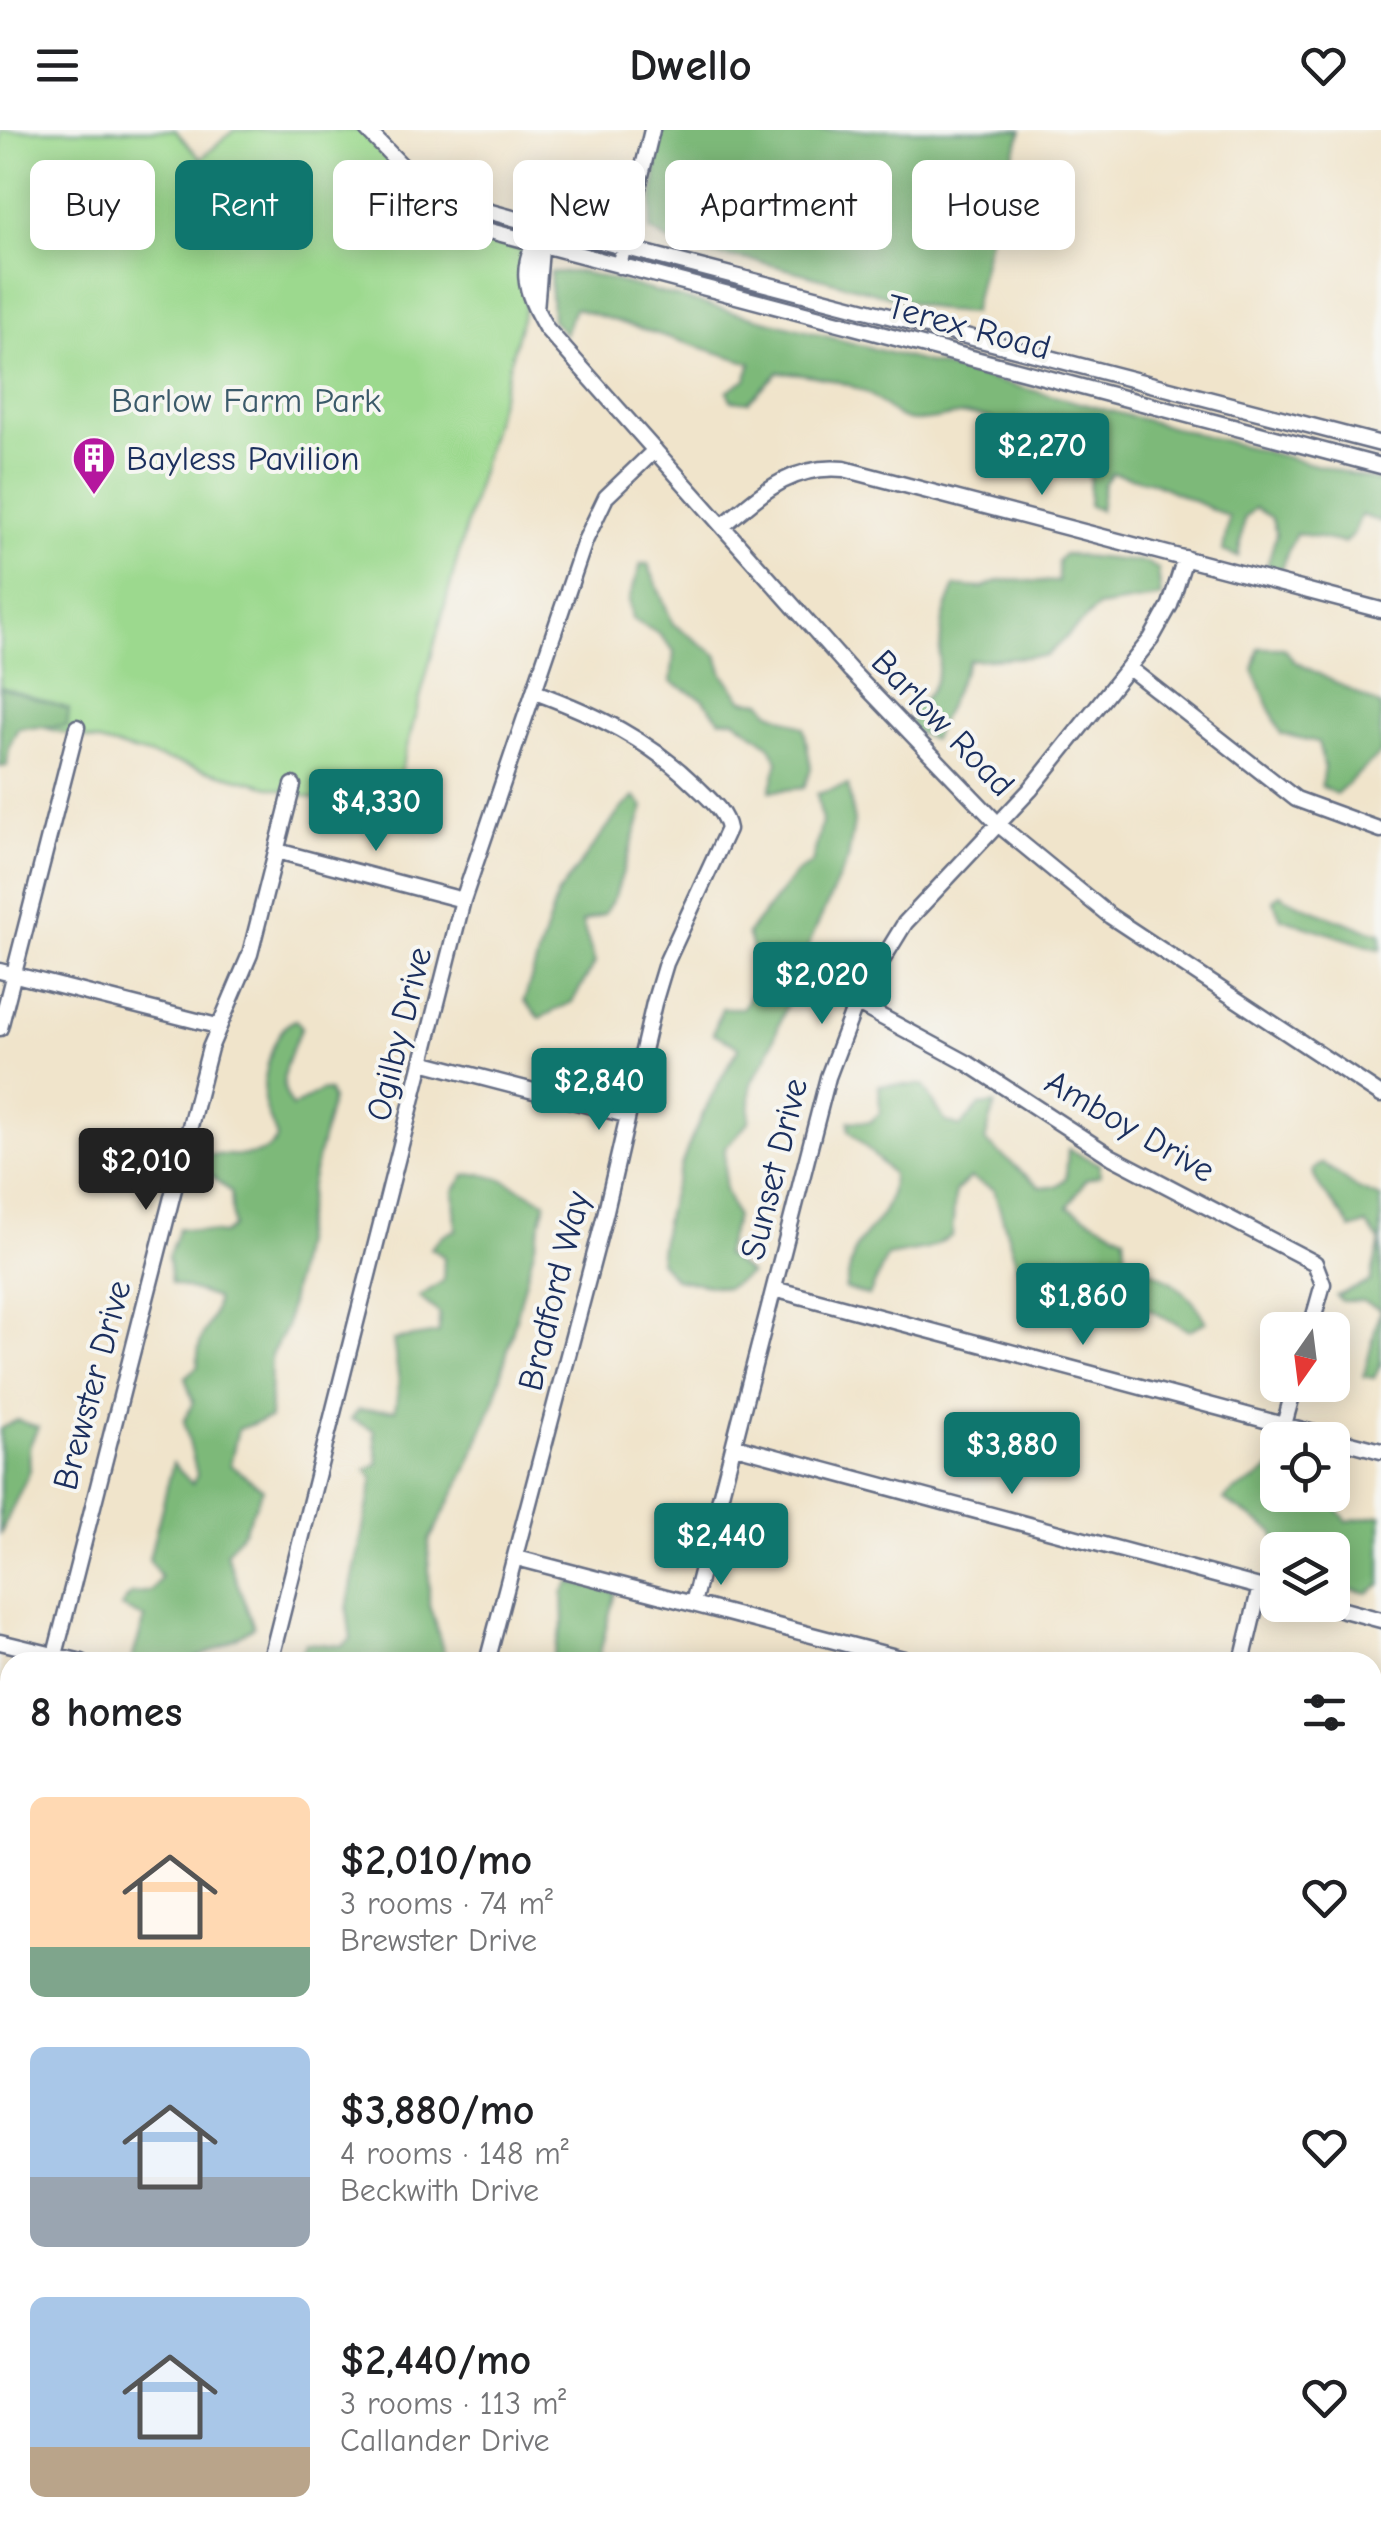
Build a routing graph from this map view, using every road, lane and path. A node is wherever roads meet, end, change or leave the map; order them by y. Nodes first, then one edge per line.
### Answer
1 (367, 130) edge
2 (652, 130) edge
3 (396, 160) edge
4 (645, 160) edge
5 (536, 250) edge
6 (559, 250) edge
7 (623, 250) edge
8 (643, 250) edge
9 (619, 266) junction
10 (1248, 409) junction
11 (1242, 430) junction
12 (1381, 444) edge
13 (655, 450) junction
14 (1381, 466) edge
15 (725, 524) junction
16 (1186, 558) junction
17 (1381, 610) edge
18 (1129, 668) junction
19 (535, 692) junction
20 (77, 727) dead end
21 (293, 785) dead end
22 (1000, 824) junction
23 (1381, 830) edge
24 (277, 851) junction
25 (463, 900) junction
26 (7, 973) edge
27 (856, 1003) junction
28 (217, 1026) junction
29 (0, 1028) edge
30 (422, 1062) junction
31 (1381, 1096) edge
32 (626, 1114) junction
33 (774, 1289) junction
34 (1315, 1312) edge
35 (1273, 1422) edge
36 (1350, 1443) edge
37 (735, 1446) junction
38 (1381, 1452) edge
39 (517, 1558) junction
40 (1260, 1587) joint
41 (694, 1604) junction
42 (1350, 1612) edge
43 (1381, 1620) edge
44 (0, 1642) edge
45 (39, 1652) edge
46 (56, 1652) edge
47 (273, 1652) edge
48 (490, 1652) edge
49 (876, 1652) edge
50 (1244, 1652) edge

1 - 3 street
2 - 4 street
5 - 13 street, Barlow Road
6 - 9 street, Terex Road
7 - 9 street
8 - 10 street, Terex Road
9 - 11 street, Terex Road
10 - 11 street
10 - 12 street, Terex Road
11 - 14 street, Terex Road
13 - 15 street, Barlow Road
13 - 19 street, Ogilby Drive
15 - 16 street
15 - 22 street, Barlow Road
16 - 17 street
16 - 18 street, Sunset Drive
18 - 22 street, Sunset Drive
18 - 23 street
19 - 25 street, Ogilby Drive
19 - 32 street, Bradford Way
20 - 26 street
21 - 24 street, Brewster Drive
22 - 27 street, Sunset Drive
22 - 31 street, Barlow Road
24 - 25 street
24 - 28 street, Brewster Drive
25 - 30 street, Ogilby Drive
26 - 28 street
26 - 29 street
27 - 33 street, Sunset Drive
27 - 34 street, Amboy Drive
28 - 46 street, Brewster Drive
30 - 32 street
30 - 47 street, Ogilby Drive
32 - 39 street, Bradford Way
33 - 35 street
33 - 37 street, Sunset Drive
36 - 38 street
37 - 40 street
37 - 41 street, Sunset Drive
39 - 41 street
39 - 48 street, Bradford Way
40 - 50 street
41 - 49 street
42 - 43 street
44 - 45 street

